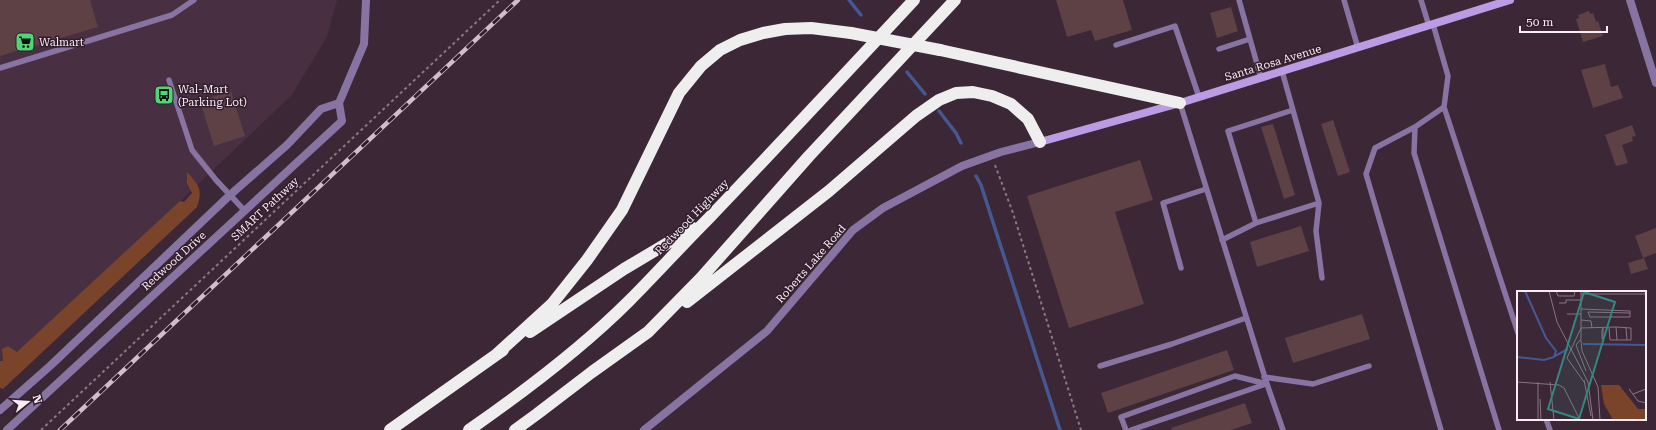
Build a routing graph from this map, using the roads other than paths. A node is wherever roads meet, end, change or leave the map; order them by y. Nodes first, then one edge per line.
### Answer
1 (194, 0) edge
2 (366, 0) edge
3 (914, 0) edge
4 (955, 0) edge
5 (1239, 0) edge
6 (1344, 0) edge
7 (1421, 0) edge
8 (1510, 0) edge
9 (1630, 0) edge
10 (1431, 25) junction
11 (1250, 39) junction
12 (1116, 45) dead end
13 (1358, 48) junction
14 (1219, 49) dead end
15 (0, 68) edge
16 (1282, 71) junction
17 (1261, 78) junction
18 (169, 80) dead end
19 (1656, 83) edge
20 (1199, 97) junction
21 (339, 103) junction
22 (1180, 103) junction
23 (1444, 106) junction
24 (1293, 110) junction
25 (1416, 127) junction
26 (1040, 142) junction
27 (1206, 189) junction
28 (230, 195) junction
29 (1319, 203) junction
30 (245, 211) junction
31 (706, 220) junction
32 (1256, 223) junction
33 (1222, 240) junction
34 (1181, 268) dead end
35 (1322, 278) dead end
36 (1246, 318) junction
37 (1517, 330) edge
38 (648, 332) junction
39 (497, 354) junction
40 (1100, 366) dead end
41 (1369, 366) dead end
42 (1264, 377) junction
43 (1267, 384) junction
44 (0, 410) edge
45 (1546, 420) edge
46 (7, 430) edge
47 (390, 430) edge
48 (469, 430) edge
49 (515, 430) edge
50 (644, 430) edge
51 (1126, 430) edge
52 (1131, 430) edge
53 (1283, 430) edge
54 (1442, 430) edge
55 (1499, 430) edge
56 (1550, 430) edge

1 - 15 lane
2 - 21 street, Redwood Drive
3 - 31 highway, Redwood Highway
4 - 38 highway
5 - 11 lane
6 - 13 lane
7 - 10 lane
8 - 10 main road, Santa Rosa Avenue
9 - 19 street
10 - 13 main road, Santa Rosa Avenue
10 - 23 lane
11 - 14 lane
11 - 17 lane
12 - 20 lane
13 - 16 main road, Santa Rosa Avenue
16 - 17 main road, Santa Rosa Avenue
16 - 24 lane
17 - 20 main road, Santa Rosa Avenue
18 - 28 lane
20 - 22 main road, Santa Rosa Avenue
21 - 28 street, Redwood Drive
21 - 30 street, Redwood Drive
22 - 26 main road, Santa Rosa Avenue
22 - 27 lane
22 - 39 highway, bridge
23 - 25 lane
23 - 37 lane
24 - 29 lane
24 - 32 lane
25 - 54 lane
25 - 55 lane
26 - 38 highway
26 - 50 street, Roberts Lake Road
27 - 33 lane
27 - 34 lane
28 - 30 lane
28 - 44 street, Redwood Drive
29 - 32 lane
29 - 35 lane
30 - 46 street, Redwood Drive
31 - 39 highway
31 - 48 highway, Redwood Highway
32 - 33 lane
33 - 36 lane
36 - 40 lane
36 - 42 lane
38 - 49 highway
39 - 47 highway
41 - 42 lane
42 - 43 lane
43 - 51 lane
43 - 52 lane
43 - 53 lane
45 - 56 lane

